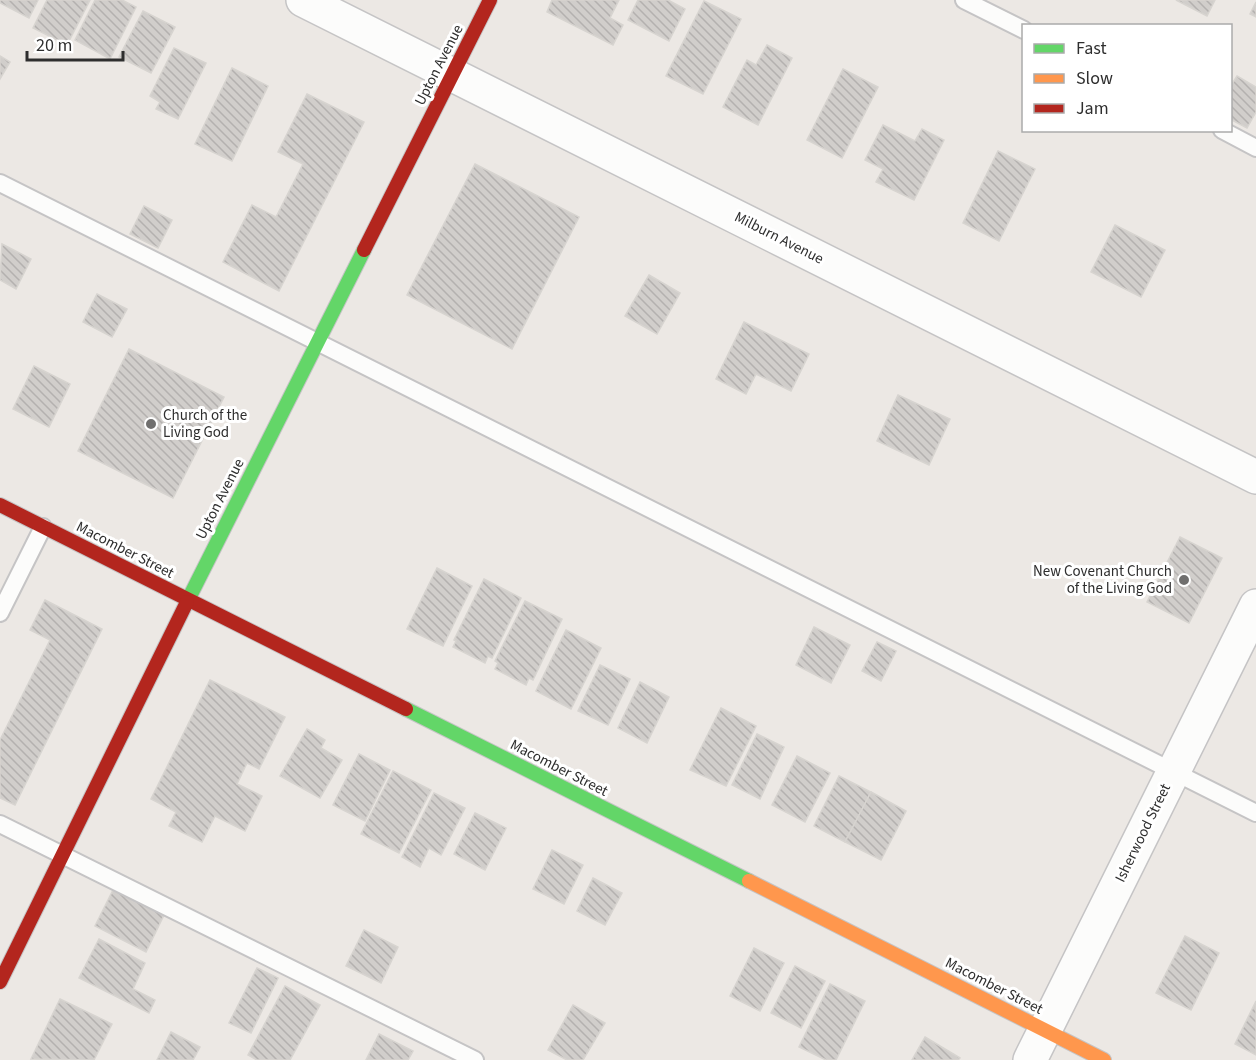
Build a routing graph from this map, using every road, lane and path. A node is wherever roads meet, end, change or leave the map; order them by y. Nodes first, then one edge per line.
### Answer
1 (303, 0) edge
2 (490, 0) edge
3 (964, 0) edge
4 (1022, 29) edge
5 (452, 75) junction
6 (1225, 132) edge
7 (1256, 148) edge
8 (0, 183) edge
9 (318, 341) junction
10 (1256, 477) edge
11 (0, 505) edge
12 (43, 527) junction
13 (188, 600) junction
14 (1256, 606) edge
15 (0, 613) edge
16 (1174, 771) junction
17 (1256, 813) edge
18 (0, 824) edge
19 (62, 856) junction
20 (0, 982) edge
21 (1045, 1030) junction
22 (476, 1060) edge
23 (1030, 1060) edge
24 (1104, 1060) edge

1 - 5 street, Milburn Avenue
2 - 5 street, Upton Avenue
3 - 4 lane
5 - 9 street, Upton Avenue
5 - 10 street, Milburn Avenue
6 - 7 lane
8 - 9 lane
9 - 13 street, Upton Avenue
9 - 16 lane
11 - 12 street, Macomber Street
12 - 13 street, Macomber Street
12 - 15 lane
13 - 19 street, Upton Avenue
13 - 21 street, Macomber Street
14 - 16 street, Isherwood Street
16 - 17 lane
16 - 21 street, Isherwood Street
18 - 19 lane
19 - 20 street, Upton Avenue
19 - 22 lane
21 - 23 street, Isherwood Street
21 - 24 street, Macomber Street

